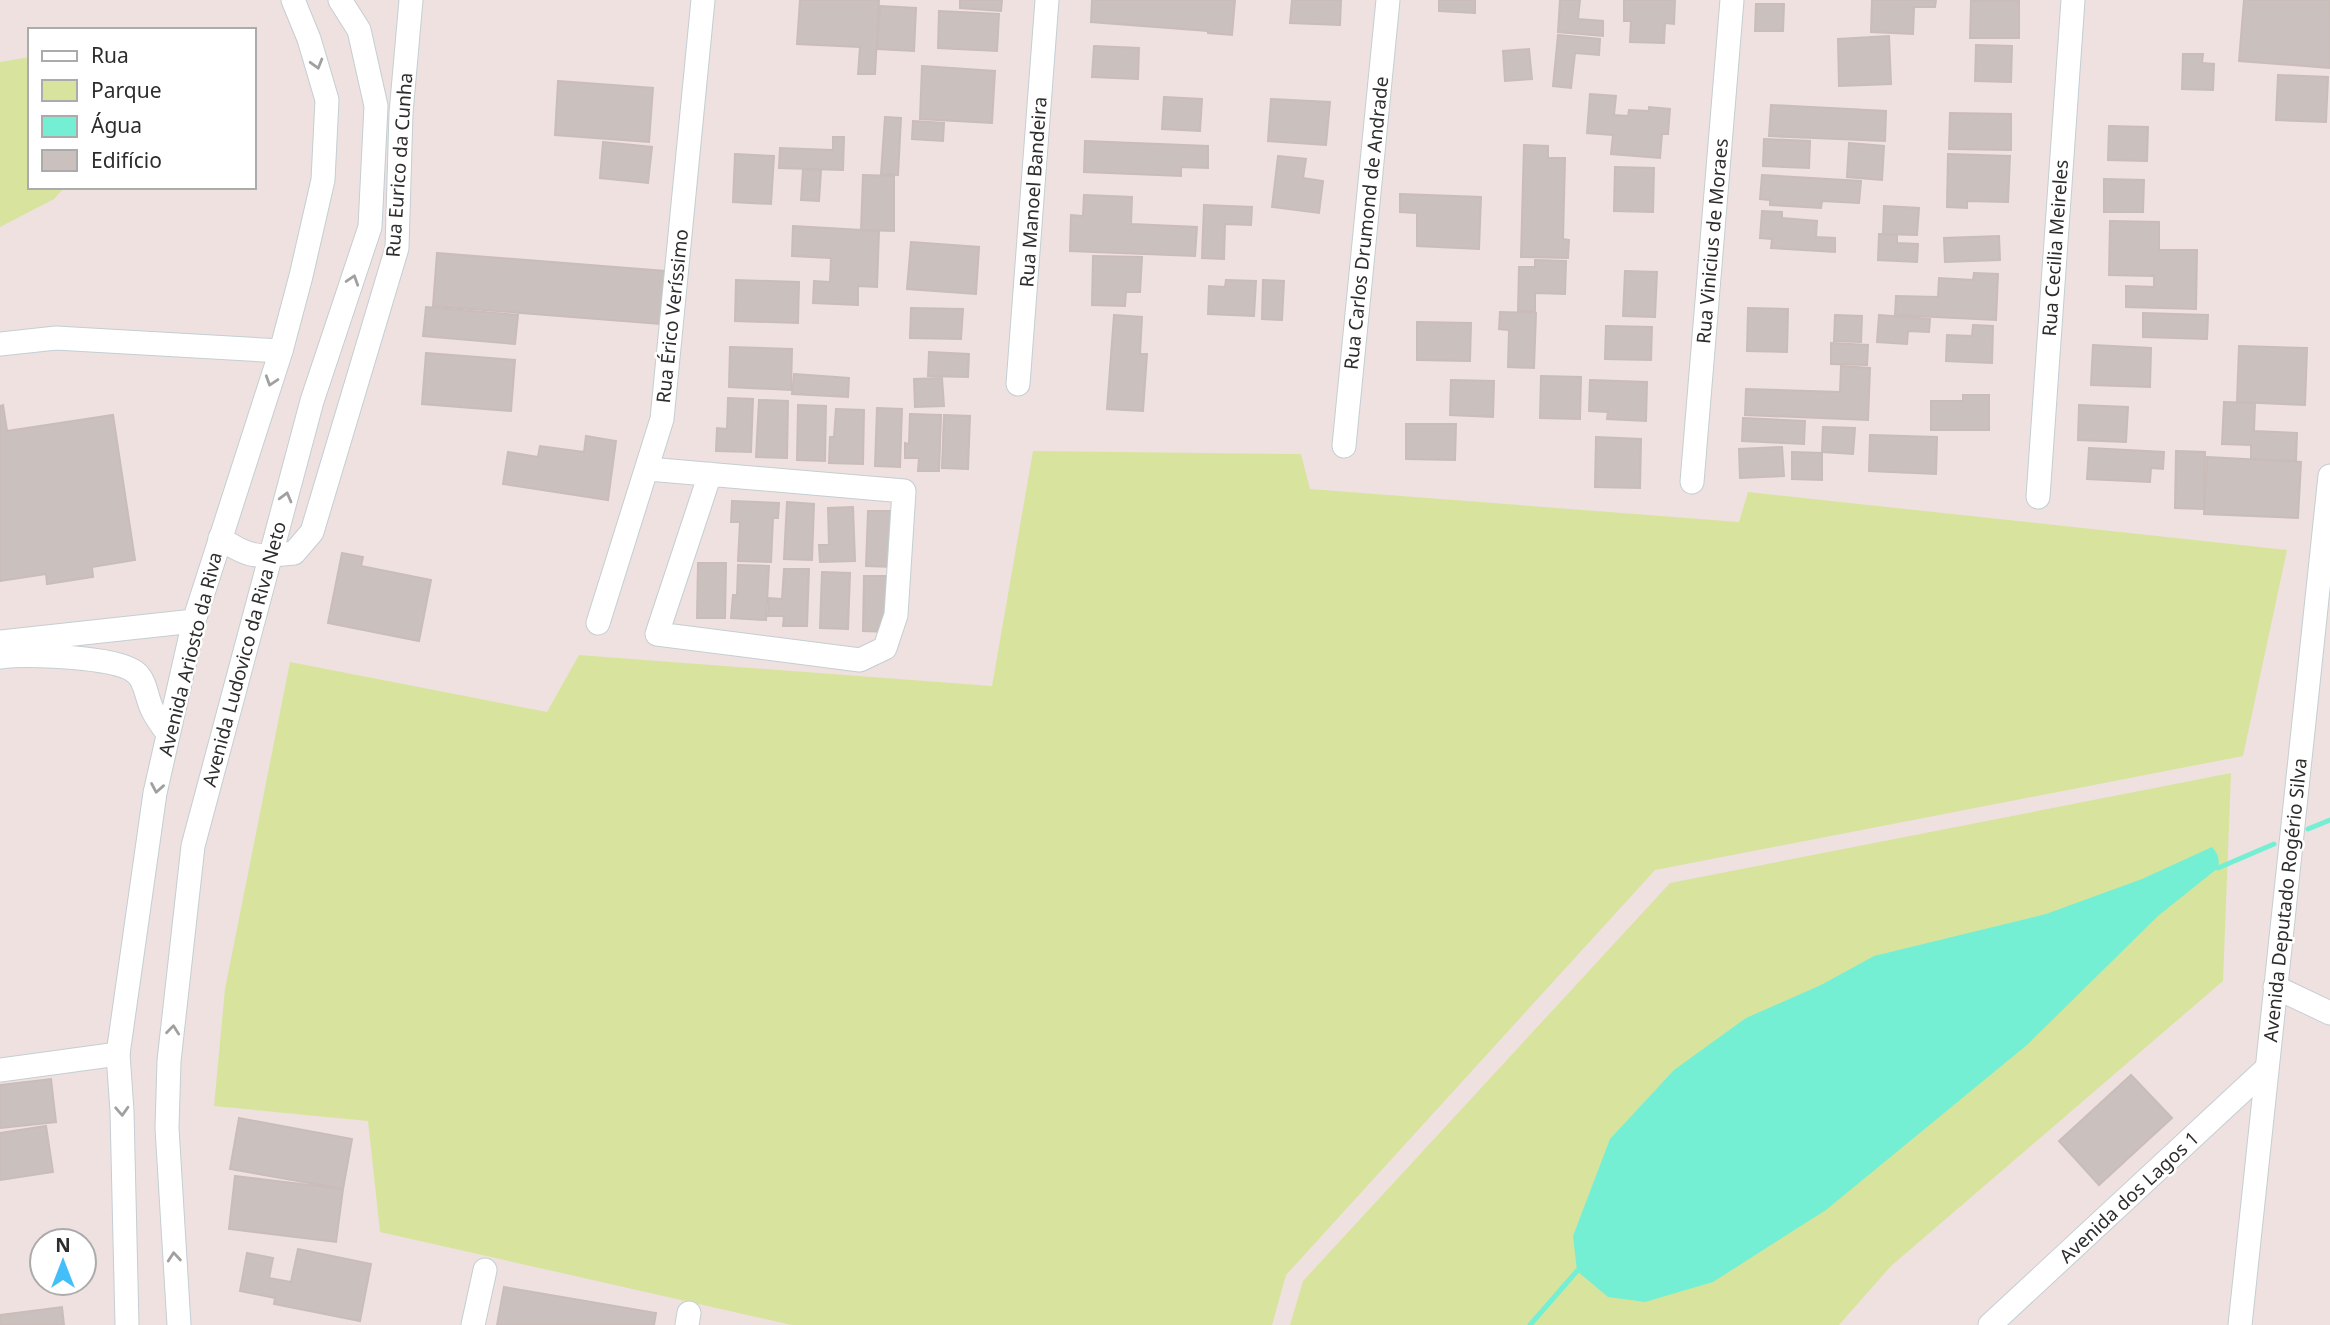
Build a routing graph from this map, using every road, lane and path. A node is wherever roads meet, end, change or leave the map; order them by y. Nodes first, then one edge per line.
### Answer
1 (293, 0) edge
2 (340, 0) edge
3 (411, 0) edge
4 (703, 0) edge
5 (1048, 0) edge
6 (1388, 0) edge
7 (1732, 0) edge
8 (2073, 0) edge
9 (376, 107) junction
10 (401, 113) junction
11 (0, 344) edge
12 (281, 351) junction
13 (1018, 384) dead end
14 (312, 401) junction
15 (351, 407) junction
16 (1344, 446) dead end
17 (648, 469) junction
18 (710, 474) junction
19 (2330, 476) edge
20 (1692, 482) dead end
21 (2038, 497) dead end
22 (220, 538) junction
23 (271, 555) junction
24 (2323, 607) edge
25 (194, 621) junction
26 (598, 623) dead end
27 (0, 642) edge
28 (0, 657) edge
29 (167, 734) junction
30 (2275, 987) junction
31 (2330, 1013) edge
32 (118, 1054) junction
33 (2267, 1068) junction
34 (0, 1070) edge
35 (485, 1270) dead end
36 (127, 1325) edge
37 (179, 1325) edge
38 (473, 1325) edge
39 (1990, 1325) edge
40 (2240, 1325) edge

1 -> 12 street, Avenida Ariosto da Riva
2 - 9 street, Avenida Ludovico da Riva Neto
3 - 10 street, Rua Eurico da Cunha
4 - 17 street, Rua Érico Veríssimo
5 - 13 street, Rua Manoel Bandeira
6 - 16 street, Rua Carlos Drumond de Andrade
7 - 20 street, Rua Vinicius de Moraes
8 - 21 street, Rua Cecilia Meireles
9 - 10 street
14 -> 9 street, Avenida Ludovico da Riva Neto
10 - 15 street, Rua Eurico da Cunha
11 - 12 street
12 -> 22 street, Avenida Ariosto da Riva
14 - 15 street
23 -> 14 street, Avenida Ludovico da Riva Neto
15 - 23 street, Rua Eurico da Cunha
17 - 18 street
17 - 26 street, Rua Érico Veríssimo
18 - 18 street
19 - 24 street, Avenida Deputado Rogério Silva
22 - 23 street
22 - 25 street, Avenida Ariosto da Riva
37 -> 23 street, Avenida Ludovico da Riva Neto
24 - 30 street, Avenida Deputado Rogério Silva
25 - 27 street
25 - 29 street, Avenida Ariosto da Riva
28 - 29 street
29 -> 32 street, Avenida Ariosto da Riva
30 - 31 street
30 - 33 street, Avenida Deputado Rogério Silva
32 - 34 street
32 -> 36 street, Avenida Ariosto da Riva
33 - 39 street, Avenida dos Lagos 1
33 - 40 street, Avenida Deputado Rogério Silva
35 - 38 street

